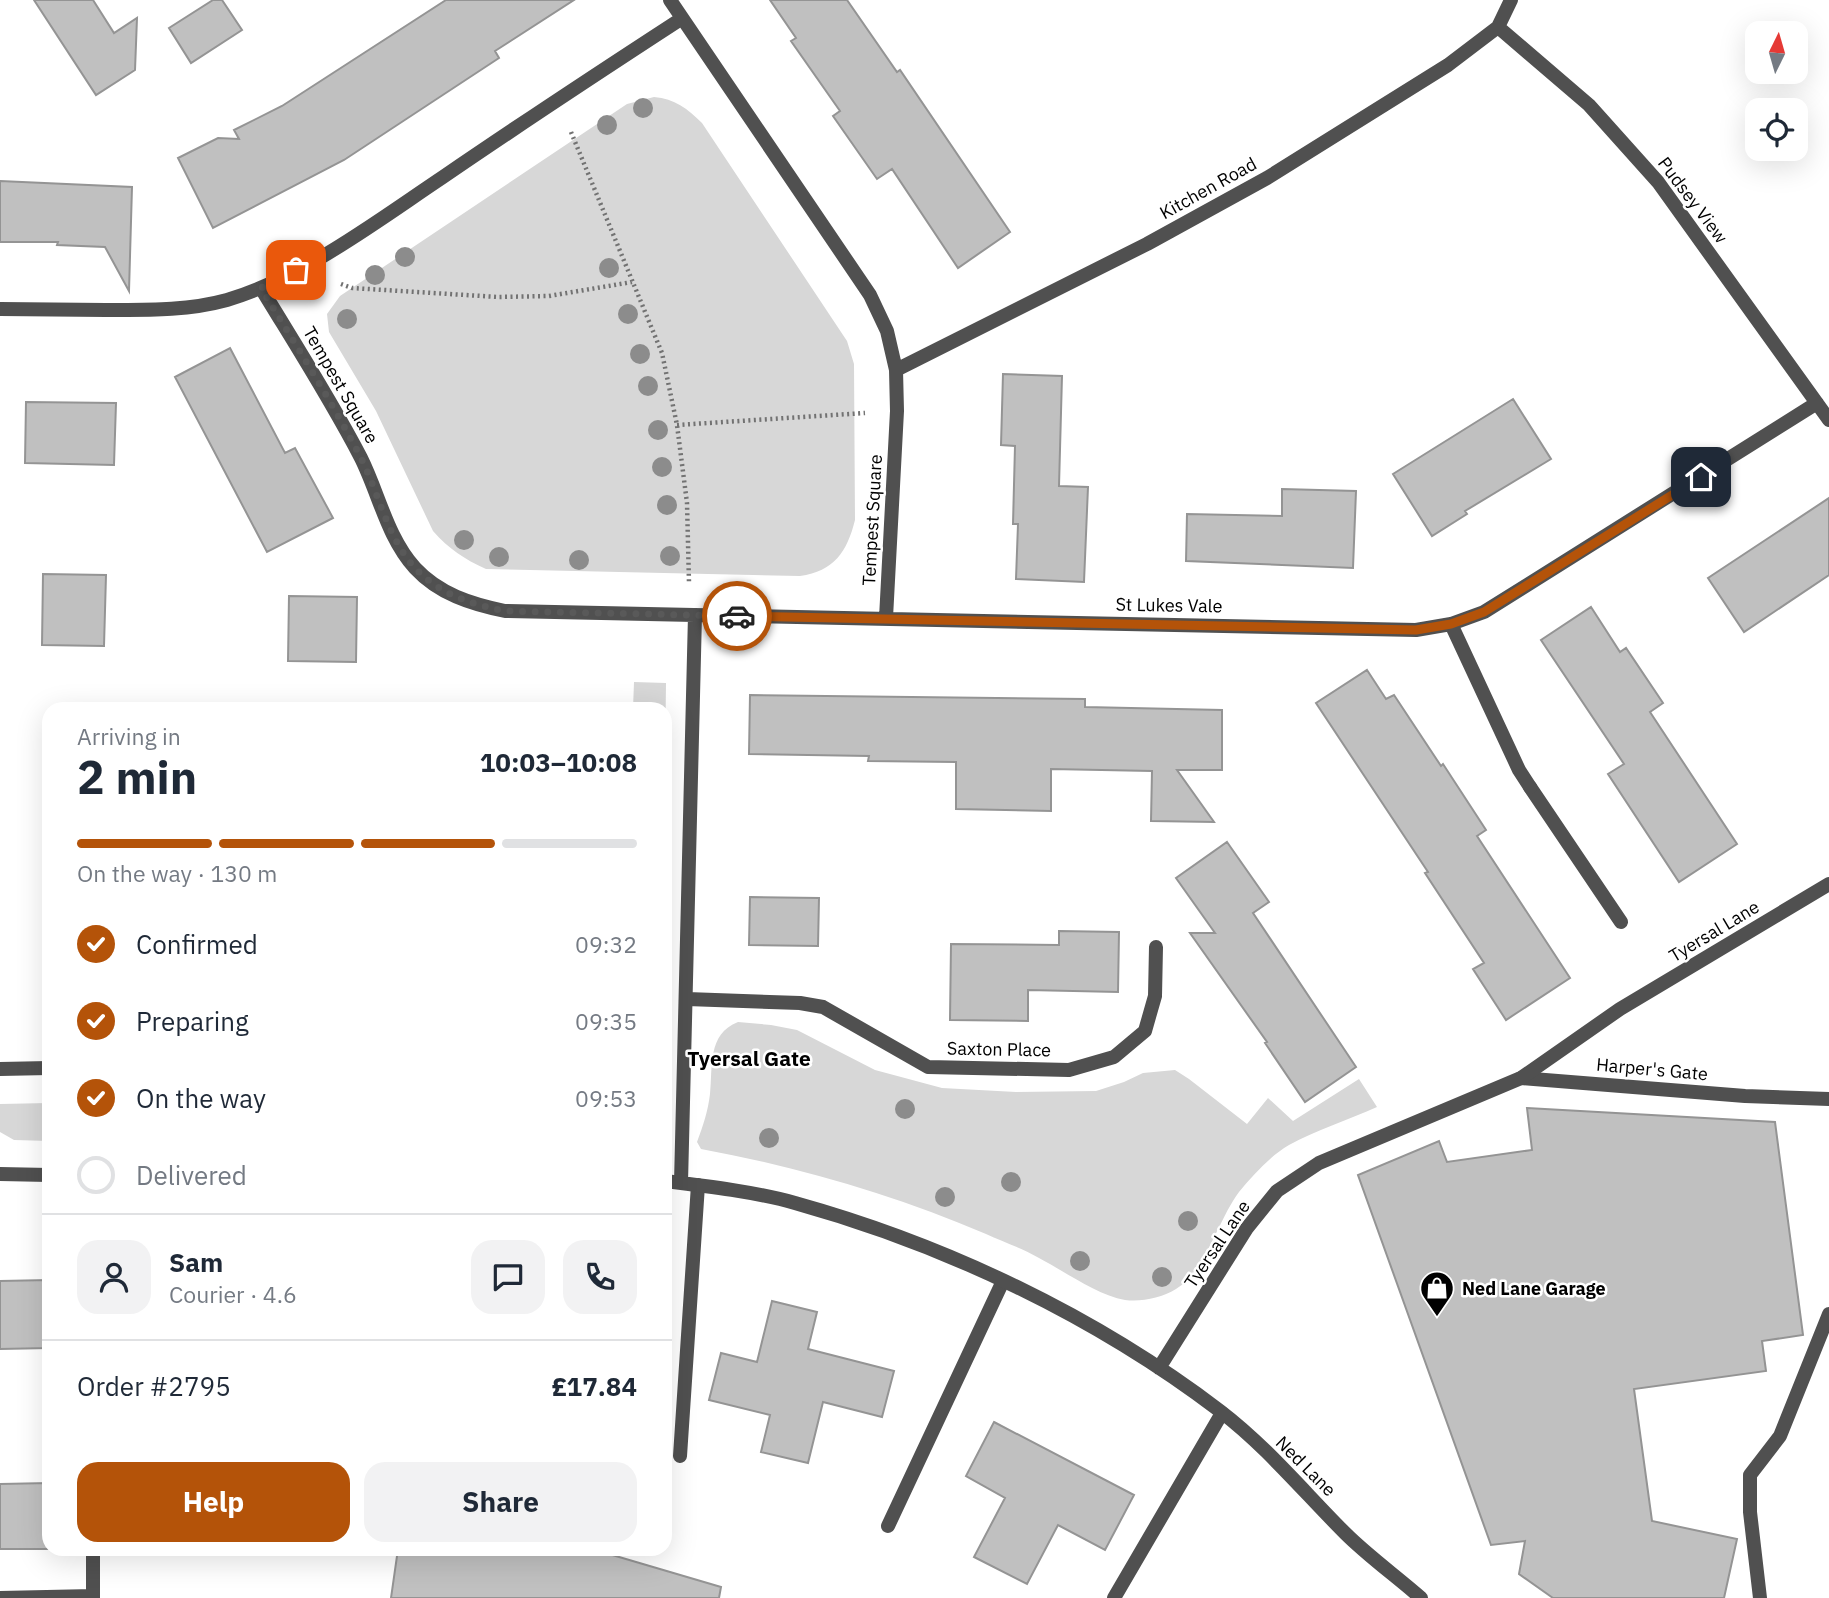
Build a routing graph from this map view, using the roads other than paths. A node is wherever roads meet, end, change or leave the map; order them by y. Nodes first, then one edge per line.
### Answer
1 (670, 0) edge
2 (1511, 0) edge
3 (681, 19) junction
4 (1498, 27) junction
5 (261, 288) junction
6 (0, 309) edge
7 (896, 370) junction
8 (1817, 403) junction
9 (1829, 420) edge
10 (695, 615) junction
11 (886, 618) junction
12 (1451, 624) junction
13 (1829, 884) edge
14 (1622, 922) dead end
15 (1156, 947) dead end
16 (687, 999) junction
17 (42, 1068) edge
18 (0, 1069) edge
19 (1521, 1077) junction
20 (1829, 1099) edge
21 (0, 1174) edge
22 (42, 1175) edge
23 (672, 1182) edge
24 (681, 1183) junction
25 (698, 1185) junction
26 (1003, 1281) junction
27 (1829, 1314) edge
28 (1159, 1368) junction
29 (1222, 1413) junction
30 (680, 1456) dead end
31 (888, 1526) dead end
32 (93, 1556) edge
33 (93, 1597) edge
34 (0, 1598) edge
35 (1114, 1598) edge
36 (1421, 1598) edge
37 (1760, 1598) edge

1 - 3 street, Tempest Square
2 - 4 street, Kitchen Road
3 - 5 street
3 - 7 street, Tempest Square
4 - 7 street, Kitchen Road
4 - 8 street, Pudsey View
5 - 6 street
5 - 10 street, Tempest Square
7 - 11 street, Tempest Square
8 - 9 street, Pudsey View
8 - 12 street, St Lukes Vale
10 - 11 street, Tempest Square
10 - 16 street
11 - 12 street, St Lukes Vale
12 - 14 street
13 - 19 street, Tyersal Lane
15 - 16 street, Saxton Place
16 - 24 street
17 - 18 street
19 - 20 street, Harper's Gate
19 - 28 street, Tyersal Lane
21 - 22 street
23 - 24 street
24 - 25 street
25 - 26 street
25 - 30 street
26 - 28 street
26 - 31 street
27 - 37 street
28 - 29 street, Ned Lane
29 - 35 street
29 - 36 street, Ned Lane
32 - 33 street
33 - 34 street

